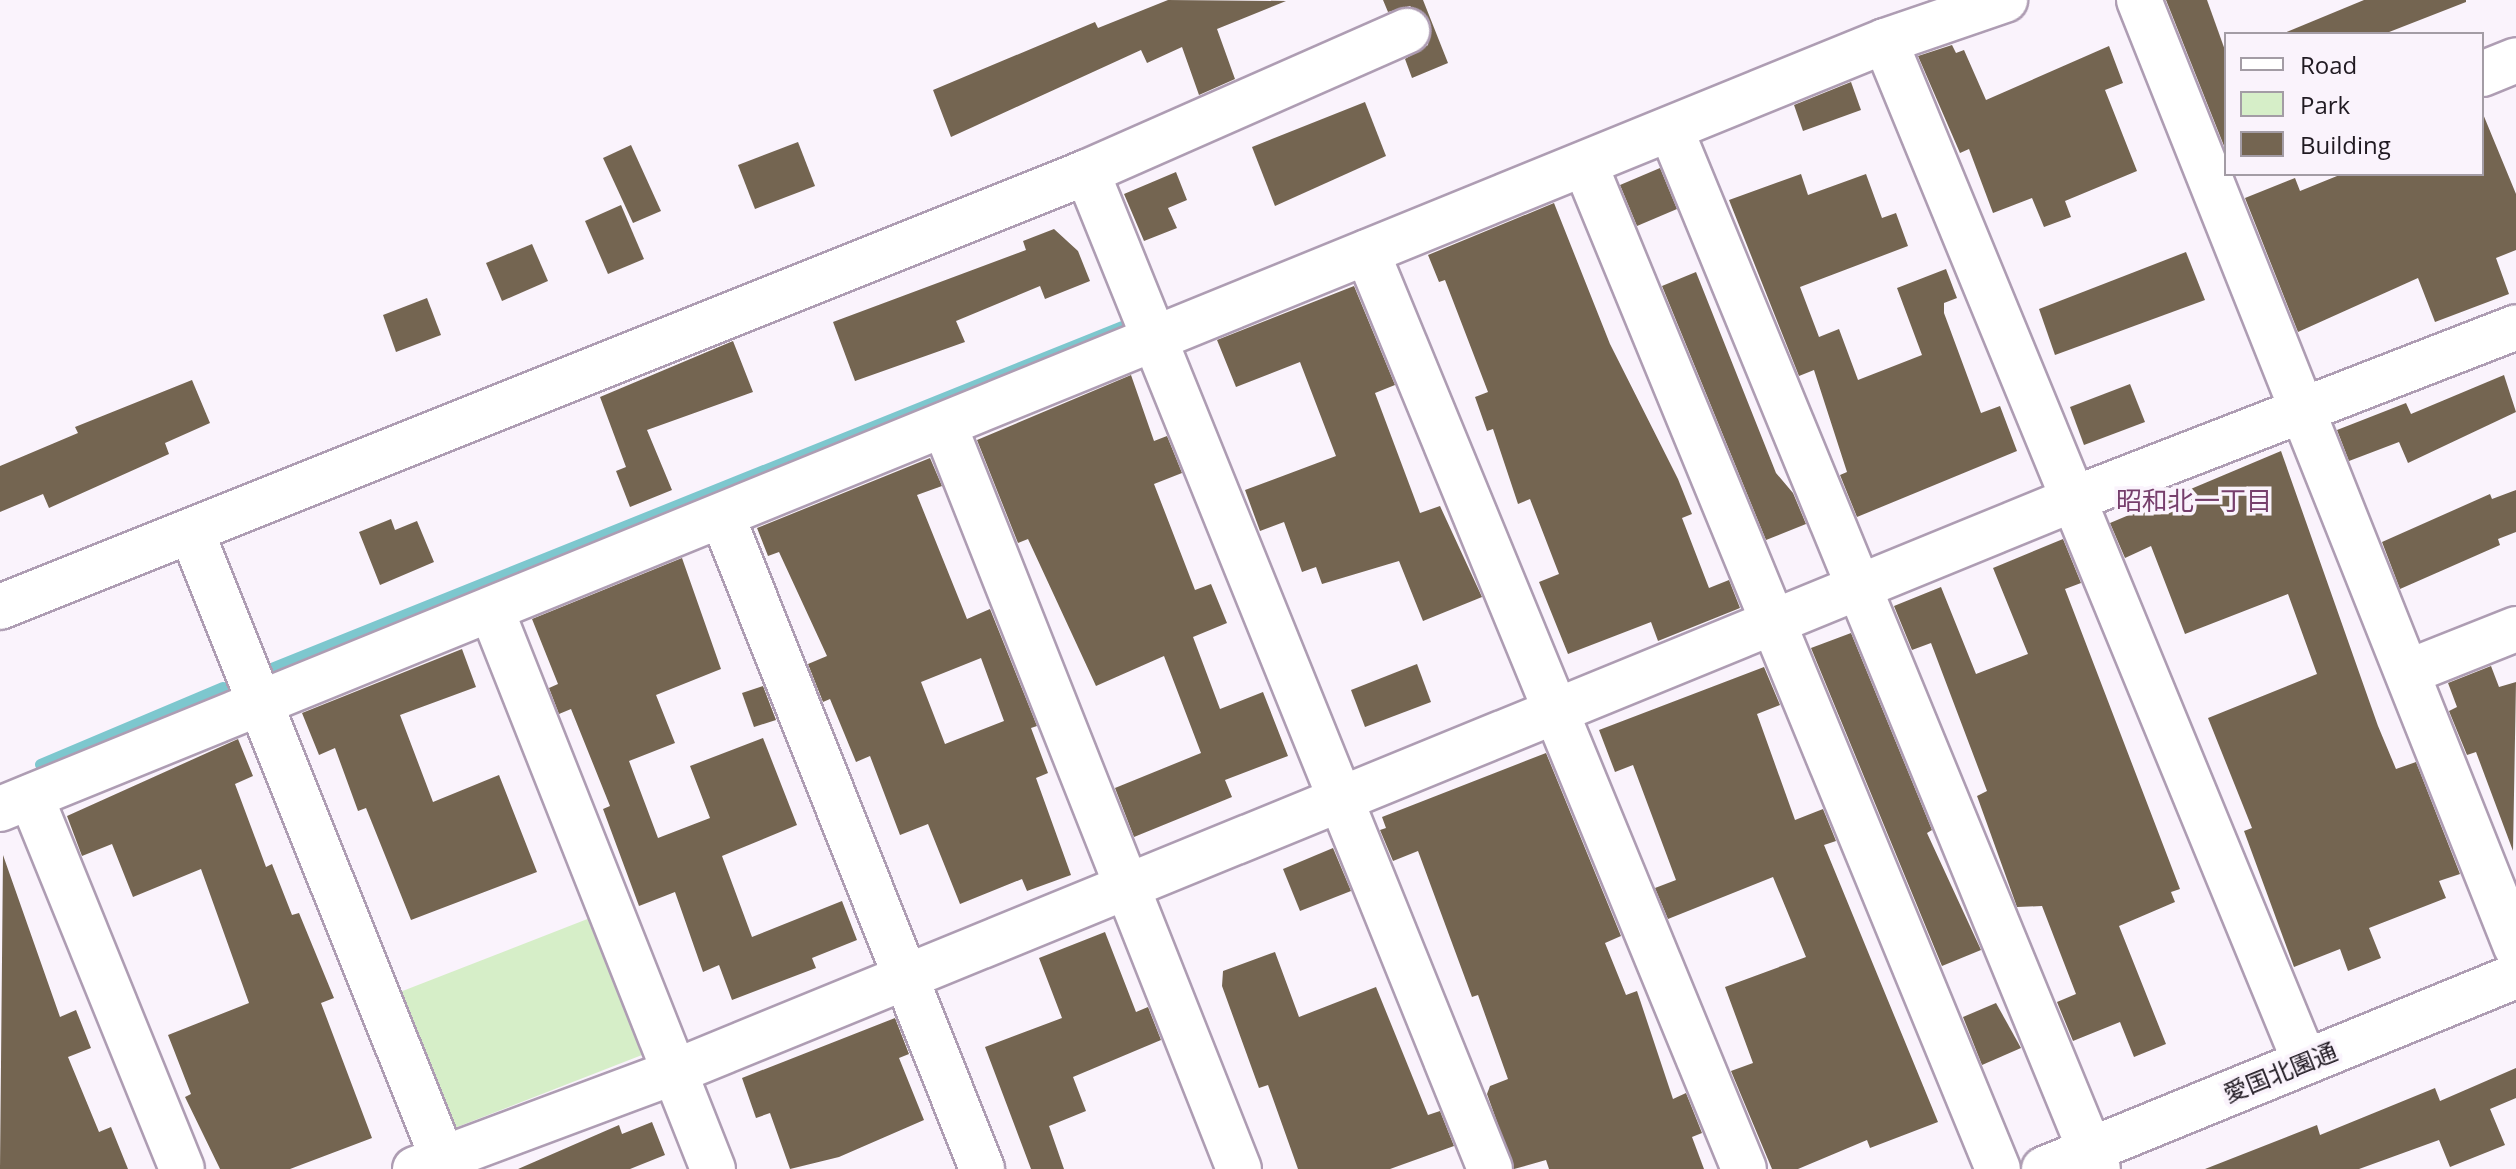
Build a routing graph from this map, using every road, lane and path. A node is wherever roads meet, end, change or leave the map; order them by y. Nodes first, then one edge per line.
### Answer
1 (2005, 0) edge
2 (2139, 0) edge
3 (1407, 31) dead end
4 (1885, 41) junction
5 (2516, 60) edge
6 (2484, 73) edge
7 (1671, 130) junction
8 (1586, 167) junction
9 (1087, 172) junction
10 (2218, 178) edge
11 (1367, 252) junction
12 (2516, 327) edge
13 (1156, 340) junction
14 (2302, 413) junction
15 (945, 427) junction
16 (2076, 498) junction
17 (723, 518) junction
18 (191, 531) junction
19 (1859, 588) junction
20 (0, 607) edge
21 (493, 614) junction
22 (1774, 621) junction
23 (2516, 629) edge
24 (2408, 672) junction
25 (261, 707) junction
26 (1559, 711) junction
27 (1343, 798) junction
28 (15, 803) edge
29 (1126, 888) junction
30 (2516, 947) edge
31 (905, 976) junction
32 (2516, 976) edge
33 (2305, 1062) junction
34 (674, 1072) junction
35 (2093, 1159) edge
36 (435, 1165) edge
37 (182, 1169) edge
38 (713, 1169) edge
39 (982, 1169) edge
40 (1239, 1169) edge
41 (1490, 1169) edge
42 (1744, 1169) edge
43 (1998, 1169) edge
44 (2044, 1169) edge

1 - 4 street
2 - 10 street
3 - 9 street
4 - 7 street
4 - 16 street
5 - 6 street
7 - 8 street
7 - 19 street
8 - 11 street
8 - 22 street
9 - 13 street
9 - 18 street
10 - 14 street
11 - 13 street
11 - 26 street
12 - 14 street
13 - 15 street
13 - 27 street
14 - 16 street
14 - 24 street
15 - 17 street
15 - 29 street
16 - 19 street
16 - 33 street
17 - 21 street
17 - 31 street
18 - 20 street
18 - 25 street
19 - 22 street
19 - 35 street
21 - 25 street
21 - 34 street
22 - 26 street
22 - 43 street
23 - 24 street
24 - 30 street
25 - 28 street
25 - 36 street
26 - 27 street
26 - 42 street
27 - 29 street
27 - 41 street
28 - 37 street
29 - 31 street
29 - 40 street
31 - 34 street
31 - 39 street
32 - 33 street, 愛国北園通
33 - 35 street, 愛国北園通
34 - 36 street
34 - 38 street
35 - 44 street, 愛国北園通

